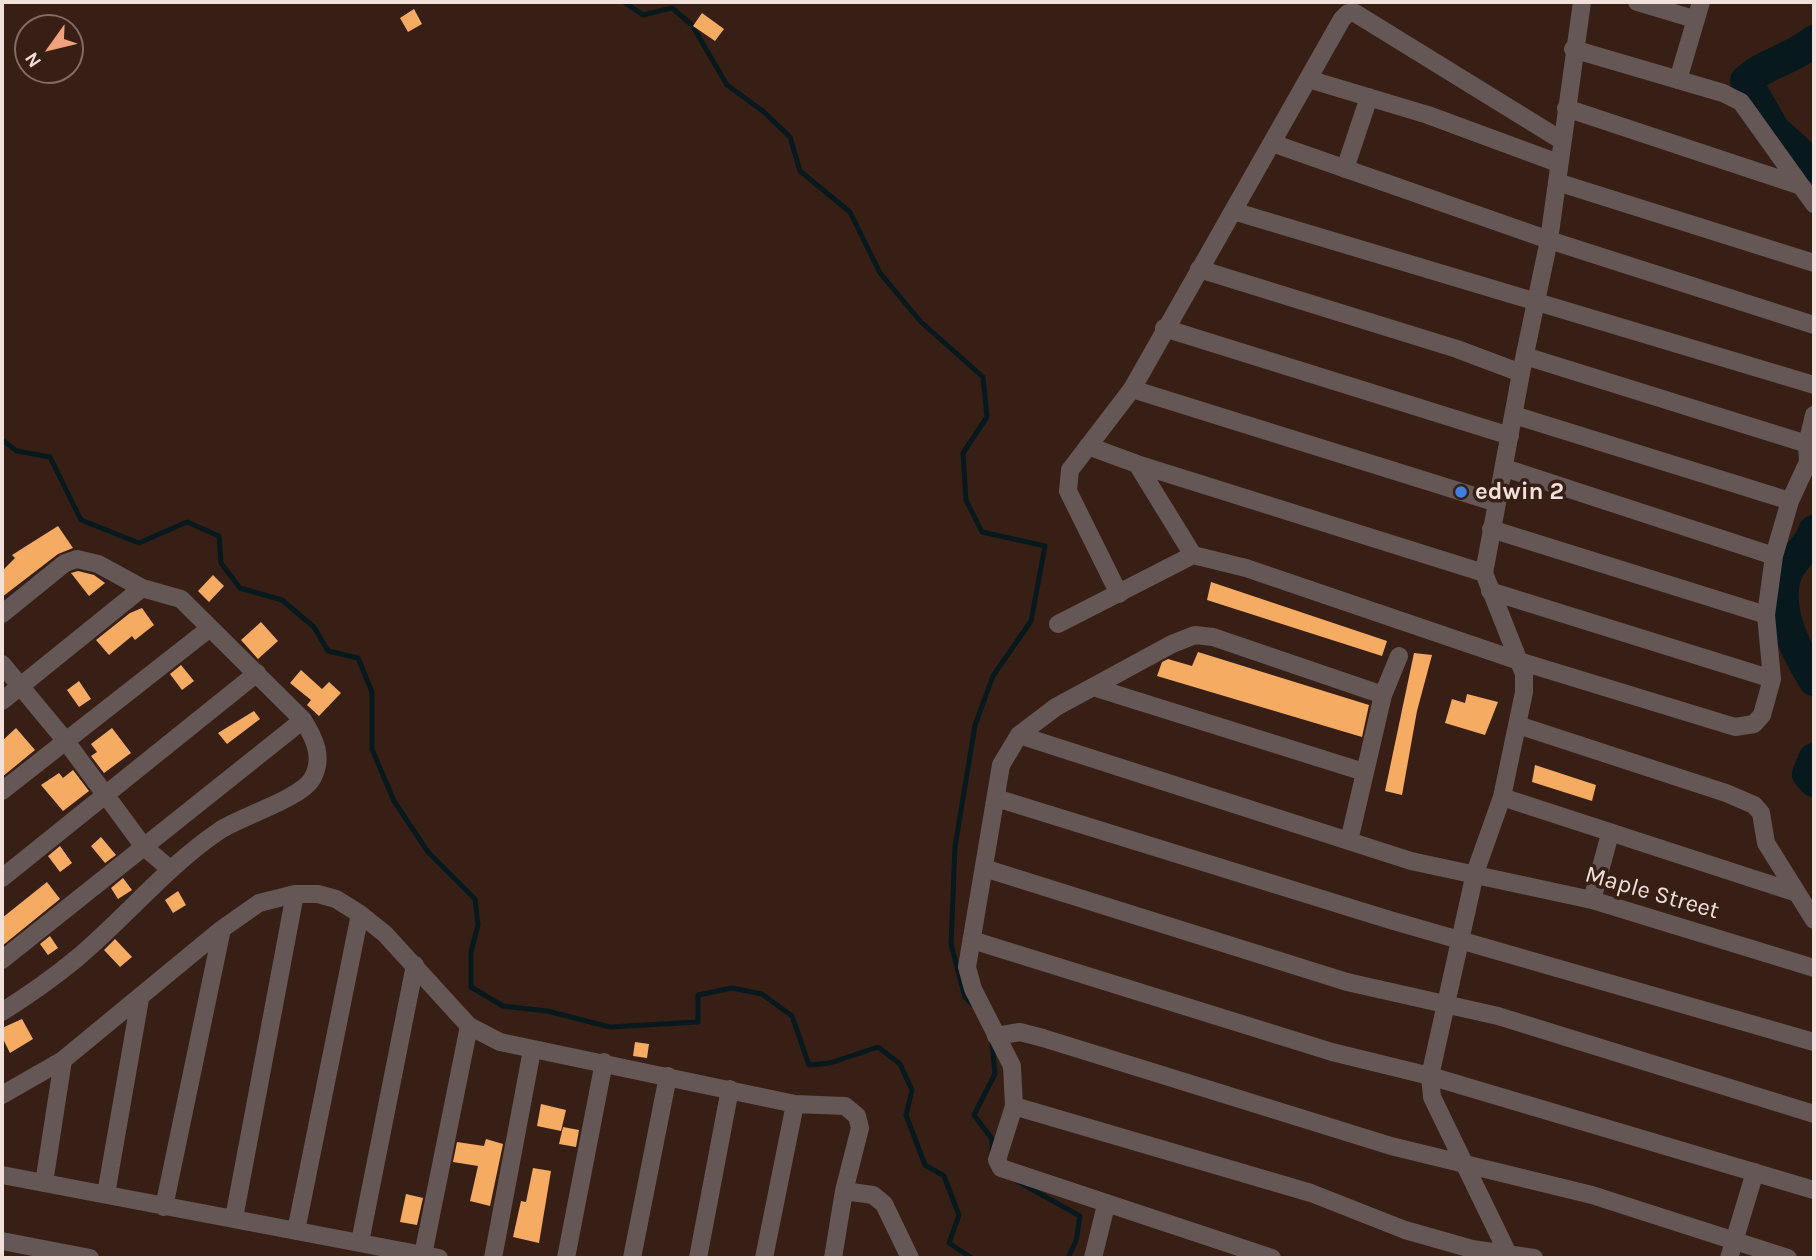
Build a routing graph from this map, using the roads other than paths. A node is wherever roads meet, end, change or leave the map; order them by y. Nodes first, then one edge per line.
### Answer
1 (1581, 2) edge
2 (1637, 2) edge
3 (1701, 2) edge
4 (1694, 19) junction
5 (1573, 49) junction
6 (1308, 79) junction
7 (1678, 80) junction
8 (1369, 97) junction
9 (1566, 108) junction
10 (1561, 140) junction
11 (1272, 143) junction
12 (1558, 163) junction
13 (1345, 169) junction
14 (1557, 182) junction
15 (1798, 185) junction
16 (1814, 204) edge
17 (1233, 211) junction
18 (1549, 240) junction
19 (1814, 263) edge
20 (1199, 269) junction
21 (1535, 301) junction
22 (1814, 325) edge
23 (1164, 328) junction
24 (1523, 364) junction
25 (1814, 385) edge
26 (1132, 389) junction
27 (1514, 415) junction
28 (1814, 415) edge
29 (1510, 436) junction
30 (1807, 444) junction
31 (1088, 446) junction
32 (1137, 464) junction
33 (1505, 468) junction
34 (1790, 501) junction
35 (1497, 503) junction
36 (1491, 529) junction
37 (1193, 555) junction
38 (1774, 556) junction
39 (1484, 573) junction
40 (142, 588) junction
41 (1490, 591) junction
42 (1119, 594) junction
43 (2, 614) edge
44 (1766, 615) junction
45 (1058, 624) dead end
46 (210, 628) junction
47 (1399, 656) dead end
48 (1519, 661) junction
49 (2, 664) edge
50 (257, 673) junction
51 (1772, 679) junction
52 (20, 686) junction
53 (1093, 687) junction
54 (1383, 695) junction
55 (2, 701) edge
56 (303, 720) junction
57 (1518, 725) junction
58 (1019, 735) junction
59 (65, 740) junction
60 (1364, 772) junction
61 (2, 791) edge
62 (106, 794) junction
63 (1502, 797) junction
64 (996, 798) junction
65 (1610, 834) junction
66 (1349, 841) junction
67 (144, 847) junction
68 (984, 868) junction
69 (170, 869) junction
70 (1475, 873) junction
71 (2, 878) edge
72 (1797, 893) junction
73 (295, 894) junction
74 (1592, 900) junction
75 (360, 914) junction
76 (1814, 920) edge
77 (222, 929) junction
78 (972, 940) junction
79 (1462, 940) junction
80 (2, 960) edge
81 (415, 965) junction
82 (1814, 968) edge
83 (140, 999) junction
84 (1448, 1003) junction
85 (4, 1007) edge
86 (468, 1026) junction
87 (996, 1036) junction
88 (1814, 1042) edge
89 (532, 1050) junction
90 (63, 1060) junction
91 (604, 1062) junction
92 (667, 1076) junction
93 (1430, 1076) junction
94 (730, 1089) junction
95 (2, 1095) edge
96 (795, 1104) junction
97 (1014, 1107) junction
98 (1814, 1114) edge
99 (1466, 1163) junction
100 (1755, 1172) junction
101 (2, 1175) edge
102 (44, 1183) junction
103 (1814, 1190) edge
104 (844, 1191) junction
105 (106, 1194) junction
106 (1107, 1205) junction
107 (164, 1207) junction
108 (234, 1218) junction
109 (296, 1231) junction
110 (1734, 1240) junction
111 (2, 1241) edge
112 (360, 1241) junction
113 (1508, 1255) edge
114 (431, 1257) edge
115 (90, 1258) edge
116 (493, 1258) edge
117 (566, 1258) edge
118 (632, 1258) edge
119 (698, 1258) edge
120 (764, 1258) edge
121 (833, 1258) edge
122 (910, 1258) edge
123 (1093, 1258) edge
124 (1272, 1258) edge
125 (1534, 1258) edge
126 (1729, 1258) edge
127 (1788, 1258) edge

1 - 5 street
2 - 4 street
3 - 4 street
4 - 7 street
5 - 7 street
5 - 9 street
6 - 8 street
6 - 10 street
6 - 11 street
7 - 15 street
8 - 12 street
8 - 13 street
9 - 10 street
9 - 15 street
10 - 12 street
11 - 13 street
11 - 17 street
12 - 14 street
13 - 18 street
14 - 18 street
14 - 19 street
15 - 16 street
17 - 20 street
17 - 21 street
18 - 21 street
18 - 22 street
20 - 23 street
20 - 24 street
21 - 24 street
21 - 25 street
23 - 26 street
23 - 29 street
24 - 27 street
24 - 30 street
26 - 31 street
26 - 35 street
27 - 29 street
27 - 34 street
28 - 30 street
29 - 33 street
30 - 34 street
31 - 32 street
31 - 42 street
32 - 37 street
32 - 39 street
33 - 35 street
33 - 38 street
34 - 38 street
35 - 36 street
36 - 39 street
36 - 44 street
37 - 42 street
37 - 48 street
38 - 44 street
39 - 41 street
40 - 43 street
40 - 46 street
40 - 52 street
41 - 48 street
41 - 51 street
42 - 45 street
44 - 51 street
46 - 50 street
46 - 59 street
47 - 54 street
48 - 51 street
48 - 57 street
49 - 52 street
50 - 56 street
50 - 62 street
52 - 55 street
52 - 59 street
53 - 54 street
53 - 58 street
53 - 60 street
54 - 60 street
56 - 67 street
56 - 69 street
57 - 63 street
57 - 72 street
58 - 64 street
58 - 66 street, Maple Street
59 - 61 street
59 - 62 street
60 - 66 street
62 - 67 street
62 - 71 street
63 - 65 street
63 - 70 street
64 - 68 street
64 - 79 street
65 - 72 street
65 - 74 street
66 - 70 street, Maple Street
67 - 69 street
67 - 80 street
68 - 78 street
68 - 84 street
69 - 85 street
70 - 74 street, Maple Street
70 - 79 street
72 - 76 street
73 - 75 street
73 - 77 street
73 - 108 street
74 - 82 street, Maple Street
75 - 81 street
75 - 109 street
77 - 83 street
77 - 107 street
78 - 87 street
78 - 93 street
79 - 84 street
79 - 88 street
81 - 86 street
81 - 112 street
83 - 90 street
83 - 105 street
84 - 93 street
84 - 98 street
86 - 89 street
86 - 114 street
87 - 97 street
87 - 99 street
89 - 91 street
89 - 116 street
90 - 95 street
90 - 102 street
91 - 92 street
91 - 117 street
92 - 94 street
92 - 118 street
93 - 99 street
93 - 100 street
94 - 96 street
94 - 119 street
96 - 104 street
96 - 120 street
97 - 106 street
97 - 113 street
99 - 110 street
99 - 113 street
100 - 103 street
100 - 110 street
101 - 102 street
102 - 105 street
104 - 121 street
104 - 122 street
105 - 107 street
106 - 123 street
106 - 124 street
107 - 108 street
108 - 109 street
109 - 112 street
110 - 126 street
110 - 127 street
111 - 115 street
112 - 114 street
113 - 125 street

